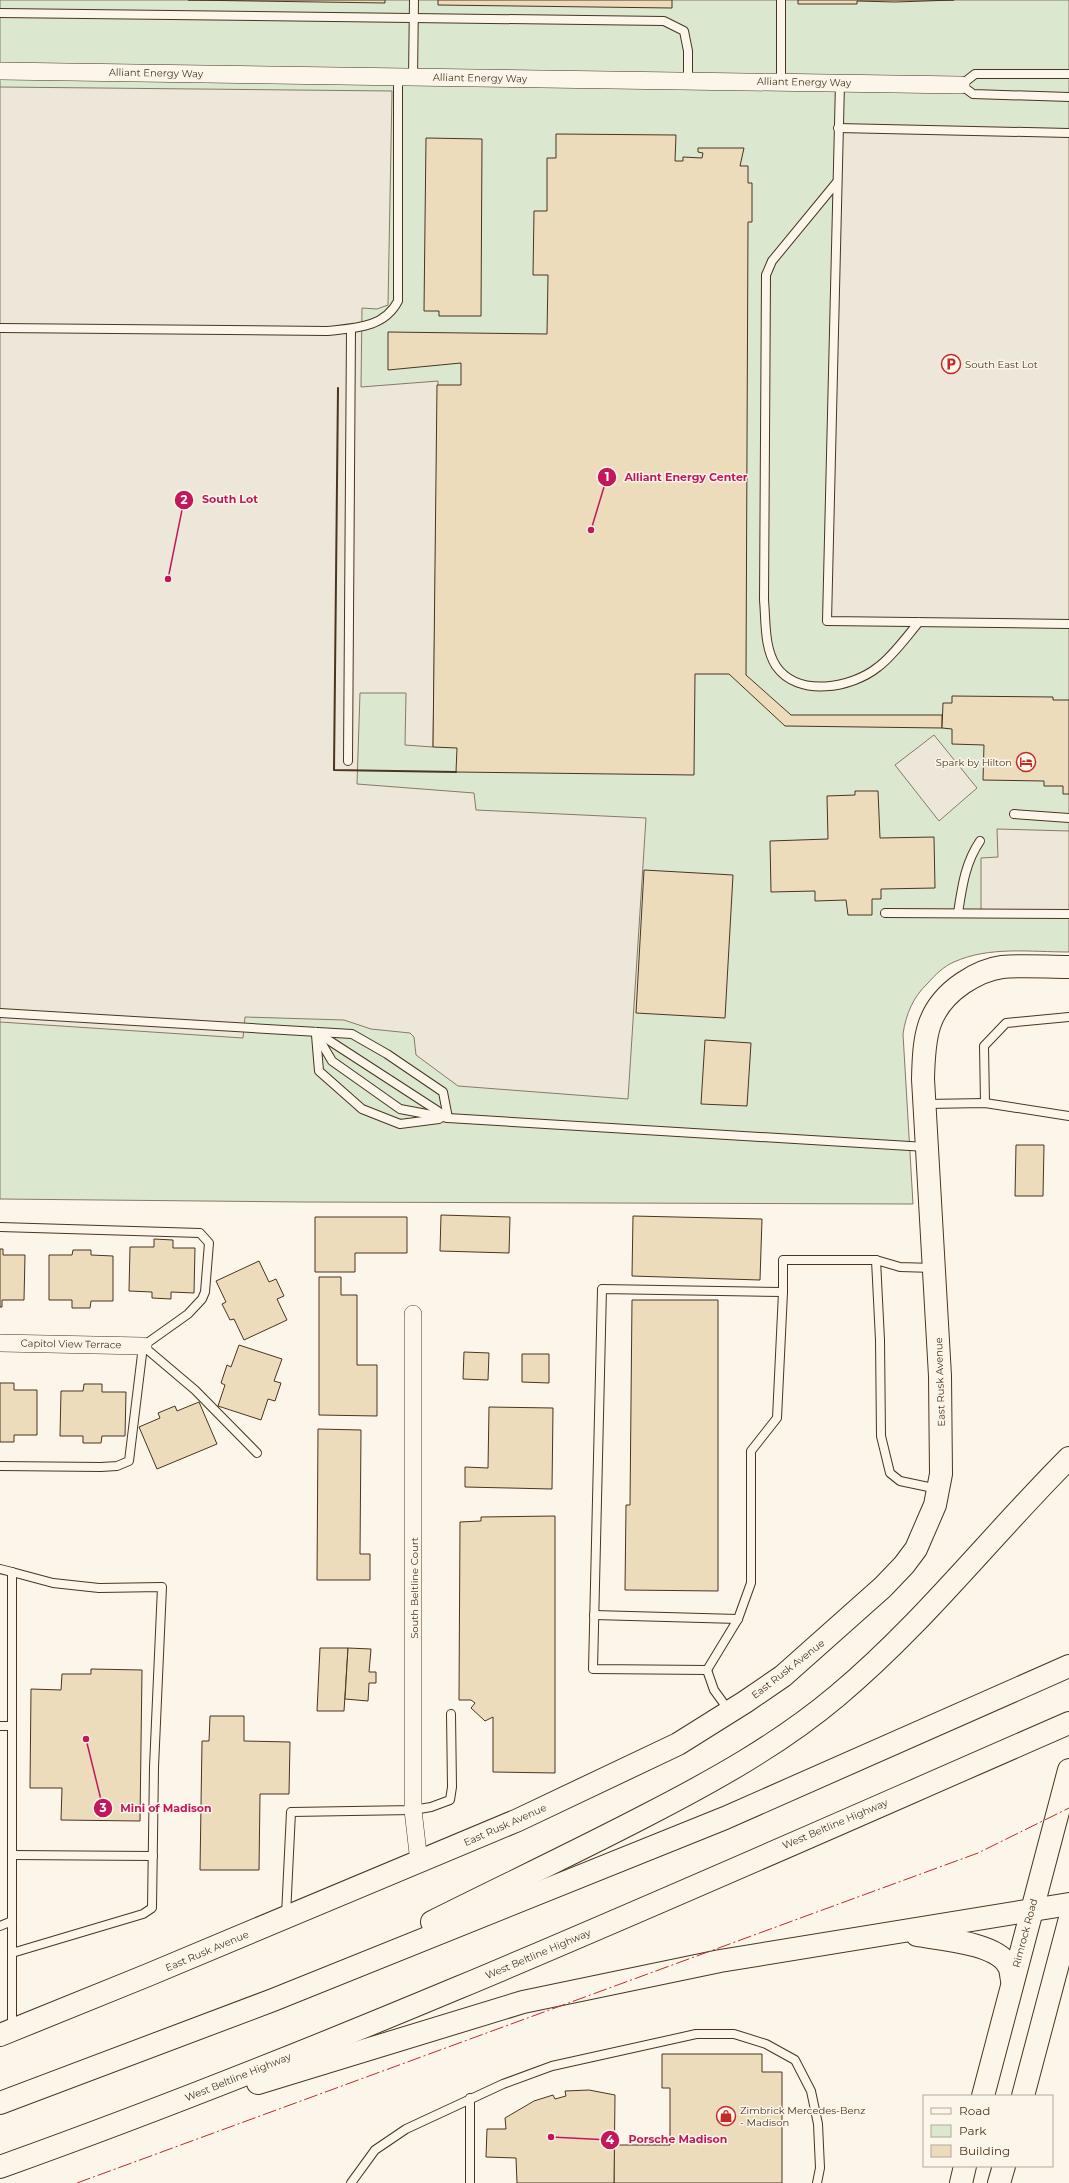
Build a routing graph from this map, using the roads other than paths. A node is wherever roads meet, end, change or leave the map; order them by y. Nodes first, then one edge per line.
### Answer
1 (414, 0) edge
2 (781, 0) edge
3 (0, 13) edge
4 (414, 17) junction
5 (0, 71) edge
6 (1069, 74) edge
7 (406, 77) junction
8 (688, 81) junction
9 (781, 82) junction
10 (840, 83) junction
11 (961, 85) junction
12 (1069, 98) edge
13 (838, 128) junction
14 (1069, 133) edge
15 (837, 182) junction
16 (0, 328) edge
17 (351, 329) junction
18 (920, 622) junction
19 (1069, 624) edge
20 (348, 761) dead end
21 (1014, 814) dead end
22 (1069, 818) edge
23 (980, 841) dead end
24 (885, 913) dead end
25 (958, 913) junction
26 (1069, 914) edge
27 (1069, 967) edge
28 (0, 1013) edge
29 (1069, 1017) edge
30 (315, 1032) junction
31 (925, 1104) junction
32 (985, 1104) junction
33 (1069, 1116) edge
34 (448, 1118) junction
35 (927, 1148) junction
36 (0, 1227) edge
37 (876, 1260) junction
38 (934, 1268) junction
39 (783, 1292) junction
40 (413, 1314) dead end
41 (0, 1343) edge
42 (143, 1346) junction
43 (257, 1453) dead end
44 (1069, 1458) edge
45 (0, 1466) edge
46 (1069, 1478) edge
47 (938, 1490) junction
48 (1005, 1527) junction
49 (0, 1569) edge
50 (12, 1572) junction
51 (594, 1615) junction
52 (738, 1619) junction
53 (1069, 1666) edge
54 (707, 1670) junction
55 (730, 1712) junction
56 (451, 1714) dead end
57 (1069, 1723) edge
58 (0, 1726) edge
59 (12, 1726) junction
60 (1067, 1778) edge
61 (413, 1810) junction
62 (12, 1855) junction
63 (153, 1856) junction
64 (419, 1862) junction
65 (1069, 1904) edge
66 (1031, 1909) junction
67 (286, 1917) junction
68 (12, 1921) junction
69 (1069, 1922) edge
70 (0, 1926) edge
71 (896, 1932) junction
72 (12, 1953) junction
73 (1012, 1980) junction
74 (273, 2000) junction
75 (6, 2032) edge
76 (983, 2095) edge
77 (1023, 2095) edge
78 (470, 2098) junction
79 (0, 2103) edge
80 (126, 2122) junction
81 (0, 2167) edge
82 (965, 2167) edge
83 (1004, 2167) edge
84 (351, 2183) edge
85 (470, 2183) edge
86 (817, 2183) edge
87 (961, 2183) edge
88 (999, 2183) edge

1 - 4 lane
2 - 9 lane
3 - 4 lane
4 - 7 lane
4 - 8 lane
5 - 7 street, Alliant Energy Way
6 - 11 lane
7 - 8 street, Alliant Energy Way
7 - 17 lane
8 - 9 street, Alliant Energy Way
9 - 10 street, Alliant Energy Way
10 - 11 street, Alliant Energy Way
10 - 13 lane
11 - 12 lane
13 - 14 lane
13 - 15 lane
15 - 18 lane
15 - 18 lane
16 - 17 lane
17 - 20 lane
18 - 19 lane
21 - 22 lane
23 - 25 lane
24 - 25 lane
25 - 26 lane
27 - 31 main road, East Rusk Avenue
28 - 30 lane
29 - 32 lane
30 - 34 lane
30 - 34 lane
30 - 34 lane
30 - 34 lane
31 - 32 lane
31 - 35 main road, East Rusk Avenue
32 - 33 lane
34 - 35 lane
35 - 38 main road, East Rusk Avenue
36 - 42 lane
37 - 38 lane
37 - 39 lane
37 - 47 lane
38 - 47 main road, East Rusk Avenue
39 - 51 lane
39 - 52 lane
40 - 61 street, South Beltline Court
41 - 42 street, Capitol View Terrace
42 - 43 lane
42 - 45 lane
44 - 48 main road
46 - 48 main road
47 - 55 main road, East Rusk Avenue
48 - 74 main road
49 - 50 lane
50 - 59 lane
50 - 63 lane
51 - 52 lane
51 - 54 lane
52 - 54 lane
53 - 74 main road
54 - 55 lane
55 - 64 main road, East Rusk Avenue
56 - 61 lane
57 - 80 main road, West Beltline Highway
58 - 59 lane
59 - 62 lane
60 - 66 main road, Rimrock Road
61 - 64 street, South Beltline Court
61 - 67 lane
62 - 63 lane
62 - 68 lane
63 - 72 lane
64 - 67 main road, East Rusk Avenue
65 - 66 main road
66 - 71 main road
66 - 73 main road, Rimrock Road
67 - 75 main road, East Rusk Avenue
68 - 70 lane
68 - 72 lane
69 - 77 main road
71 - 73 main road
71 - 80 main road
72 - 75 lane
73 - 76 main road, Rimrock Road
74 - 79 main road
78 - 84 lane
78 - 85 lane
78 - 86 lane
80 - 81 main road, West Beltline Highway
82 - 87 main road
83 - 88 main road

